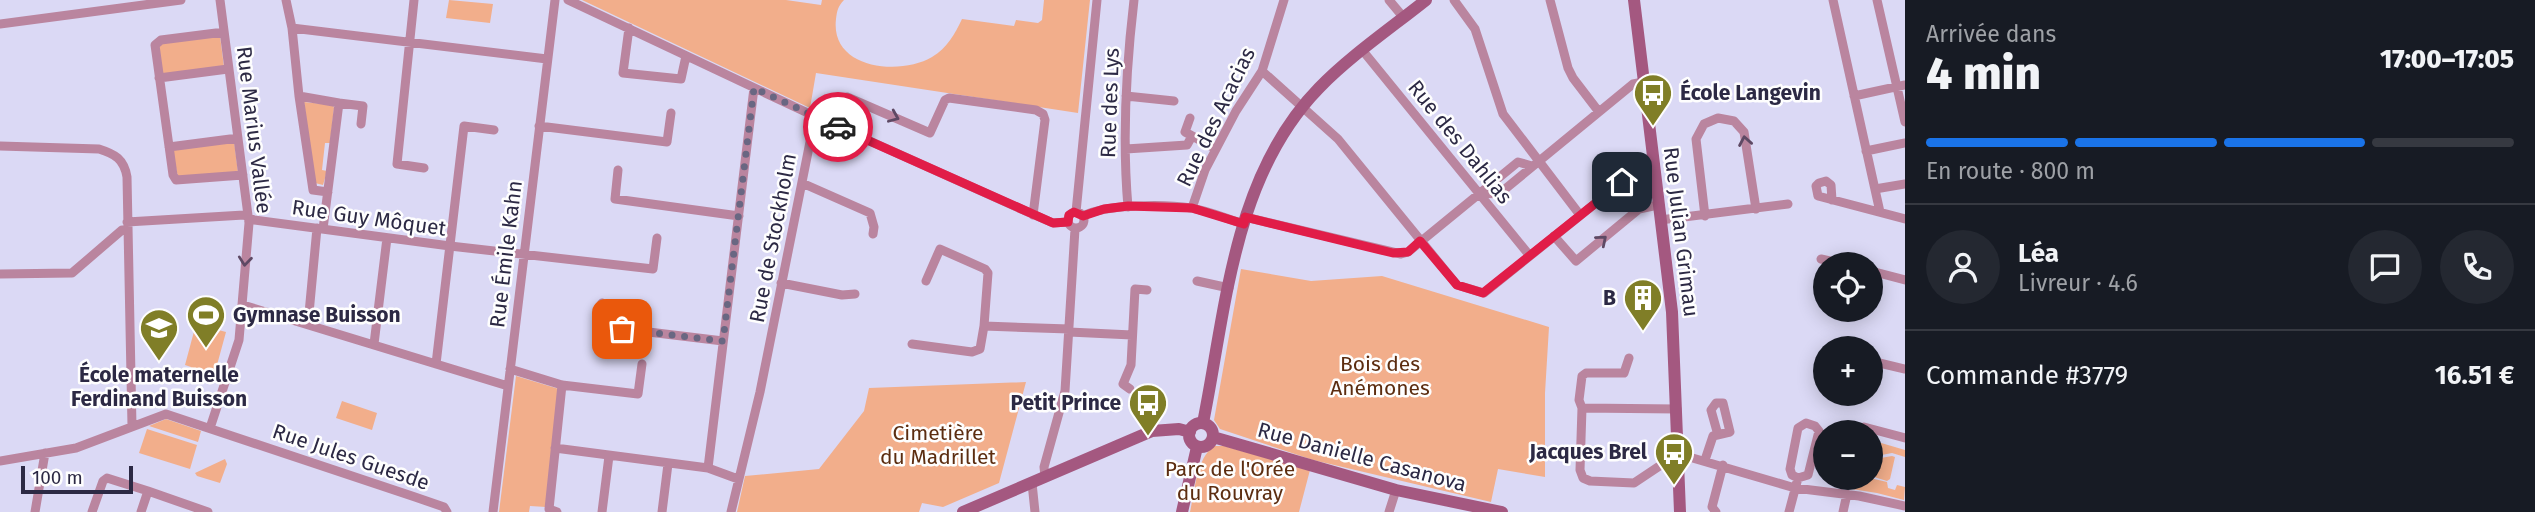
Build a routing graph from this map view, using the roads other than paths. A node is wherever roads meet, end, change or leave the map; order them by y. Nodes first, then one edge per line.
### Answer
1 (181, 0) edge
2 (220, 0) edge
3 (286, 0) edge
4 (414, 0) edge
5 (555, 0) edge
6 (568, 0) edge
7 (1097, 0) edge
8 (1134, 0) edge
9 (1284, 0) edge
10 (1390, 0) edge
11 (1426, 0) edge
12 (1454, 0) edge
13 (1550, 0) edge
14 (1634, 0) edge
15 (1833, 0) edge
16 (1877, 0) edge
17 (1404, 18) junction
18 (0, 24) edge
19 (292, 28) junction
20 (629, 28) junction
21 (224, 32) junction
22 (410, 43) junction
23 (1363, 51) junction
24 (686, 56) junction
25 (548, 59) junction
26 (228, 69) junction
27 (1262, 71) junction
28 (159, 78) junction
29 (1643, 82) junction
30 (1901, 86) edge
31 (754, 88) junction
32 (299, 96) junction
33 (1126, 96) junction
34 (1854, 96) junction
35 (1174, 101) dead end
36 (339, 103) junction
37 (1303, 106) junction
38 (1599, 112) junction
39 (671, 113) dead end
40 (815, 117) junction
41 (1190, 118) dead end
42 (825, 121) junction
43 (1905, 122) edge
44 (361, 124) dead end
45 (539, 126) junction
46 (494, 130) dead end
47 (1192, 136) junction
48 (238, 138) junction
49 (1905, 143) edge
50 (0, 146) edge
51 (169, 147) junction
52 (1126, 149) junction
53 (1216, 149) junction
54 (1866, 151) junction
55 (1653, 163) junction
56 (1535, 164) junction
57 (424, 168) dead end
58 (618, 170) dead end
59 (243, 175) junction
60 (802, 183) junction
61 (1905, 184) edge
62 (1875, 190) junction
63 (328, 192) junction
64 (1479, 193) junction
65 (1832, 200) dead end
66 (1788, 204) dead end
67 (1658, 205) junction
68 (1128, 206) junction
69 (1192, 208) junction
70 (1756, 209) junction
71 (1880, 212) junction
72 (1080, 214) junction
73 (1033, 215) junction
74 (1580, 215) junction
75 (738, 216) junction
76 (1705, 216) junction
77 (248, 217) junction
78 (1905, 219) edge
79 (1245, 220) junction
80 (1660, 220) junction
81 (1068, 222) junction
82 (127, 226) junction
83 (320, 228) junction
84 (1075, 229) junction
85 (873, 234) dead end
86 (1554, 236) junction
87 (387, 238) junction
88 (657, 238) dead end
89 (1420, 241) junction
90 (450, 246) junction
91 (524, 254) junction
92 (1530, 256) junction
93 (0, 274) edge
94 (1883, 274) edge
95 (1905, 280) edge
96 (926, 281) dead end
97 (1196, 281) dead end
98 (781, 283) junction
99 (1229, 288) junction
100 (1146, 290) dead end
101 (855, 295) dead end
102 (602, 303) dead end
103 (243, 305) junction
104 (308, 324) junction
105 (984, 326) junction
106 (1069, 331) junction
107 (1132, 335) junction
108 (723, 341) junction
109 (374, 344) junction
110 (912, 344) dead end
111 (1629, 358) dead end
112 (436, 364) junction
113 (642, 364) dead end
114 (1883, 364) edge
115 (510, 369) junction
116 (1905, 369) edge
117 (562, 385) junction
118 (508, 386) junction
119 (1130, 389) dead end
120 (1582, 408) junction
121 (1677, 409) junction
122 (1203, 423) junction
123 (131, 426) junction
124 (209, 428) junction
125 (1190, 432) junction
126 (1883, 432) edge
127 (1718, 435) dead end
128 (1213, 437) junction
129 (1905, 438) edge
130 (1197, 447) junction
131 (555, 449) junction
132 (45, 453) junction
133 (609, 456) junction
134 (1679, 459) junction
135 (1705, 460) junction
136 (0, 461) edge
137 (668, 464) junction
138 (1723, 466) junction
139 (708, 468) junction
140 (1045, 476) junction
141 (738, 479) junction
142 (1032, 483) junction
143 (1797, 483) junction
144 (1396, 490) junction
145 (148, 491) junction
146 (1847, 495) junction
147 (1905, 506) edge
148 (35, 512) edge
149 (92, 512) edge
150 (141, 512) edge
151 (208, 512) edge
152 (447, 512) edge
153 (493, 512) edge
154 (557, 512) edge
155 (602, 512) edge
156 (662, 512) edge
157 (731, 512) edge
158 (963, 512) edge
159 (1035, 512) edge
160 (1182, 512) edge
161 (1389, 512) edge
162 (1502, 512) edge
163 (1680, 512) edge
164 (1716, 512) edge
165 (1789, 512) edge
166 (1843, 512) edge

1 - 18 street
2 - 21 street, Rue Marius Vallée
3 - 19 street
4 - 22 street
5 - 25 street, Rue Émile Kahn
6 - 20 street
7 - 72 street
8 - 33 street, Rue des Lys
9 - 27 street, Rue des Acacias
10 - 17 street
11 - 17 street
12 - 56 street
13 - 38 street
14 - 29 street, Rue Julian Grimau
15 - 34 street
16 - 30 street
17 - 23 street
19 - 22 street
19 - 32 street
20 - 24 street
20 - 24 street
21 - 26 street, Rue Marius Vallée
21 - 28 street
22 - 25 street
22 - 57 street
23 - 37 street
23 - 64 street, Rue des Dahlias
24 - 31 street
25 - 45 street, Rue Émile Kahn
26 - 28 street
26 - 48 street, Rue Marius Vallée
27 - 37 street
27 - 53 street, Rue des Acacias
28 - 51 street
29 - 38 street
29 - 55 street, Rue Julian Grimau
30 - 34 street
30 - 43 street
31 - 40 street
31 - 75 street
32 - 36 street
32 - 63 street
33 - 35 street
33 - 52 street, Rue des Lys
34 - 54 street
36 - 44 street
36 - 63 street
37 - 79 street
37 - 89 street
38 - 56 street
39 - 45 street
40 - 42 street
40 - 60 street, Rue de Stockholm
41 - 47 street
42 - 73 street
42 -> 73 street
45 - 91 street, Rue Émile Kahn
46 - 90 street
47 - 52 street
47 - 53 street
48 - 51 street
48 - 59 street, Rue Marius Vallée
49 - 54 street
50 - 82 street
51 - 59 street
52 - 68 street, Rue des Lys
53 - 69 street, Rue des Acacias
54 - 62 street
55 - 67 street, Rue Julian Grimau
55 - 74 street
56 - 64 street
56 - 74 street
58 - 75 street
59 - 77 street, Rue Marius Vallée
60 - 85 street
60 - 98 street, Rue de Stockholm
61 - 62 street
62 - 71 street
63 - 83 street
64 - 89 street
64 - 92 street, Rue des Dahlias
65 - 71 street
66 - 70 street
67 - 80 street, Rue Julian Grimau
86 -> 67 street
68 - 69 street
68 - 72 street
69 - 79 street
70 - 76 street
70 -> 76 street
71 - 78 street
72 - 81 street
72 - 84 street
73 - 81 street
74 - 86 street
75 - 108 street
76 - 80 street
77 - 82 street, Rue Guy Môquet
77 - 83 street, Rue Guy Môquet
77 -> 103 street, Rue Marius Vallée
79 - 89 street
79 - 99 street
80 - 121 street, Rue Julian Grimau
81 - 84 street
82 - 93 street
82 - 123 street
83 - 87 street, Rue Guy Môquet
83 - 104 street
84 - 106 street
86 - 92 street
87 - 90 street, Rue Guy Môquet
87 - 109 street
88 - 91 street, Rue Guy Môquet
89 - 92 street
90 - 91 street, Rue Guy Môquet
90 - 112 street
91 - 115 street, Rue Émile Kahn
94 - 95 street
96 - 105 street
97 - 99 street
98 - 101 street
98 - 141 street, Rue de Stockholm
99 - 122 street
100 - 107 street
102 - 108 street
103 - 104 street
103 - 124 street, Rue Marius Vallée
104 - 109 street
105 - 106 street
105 - 110 street
106 - 107 street
106 - 140 street
107 - 119 street
108 - 139 street
109 - 112 street
111 - 120 street
112 - 118 street
113 - 117 street
114 - 116 street
115 - 117 street
115 - 118 street, Rue Émile Kahn
117 - 131 street
118 - 153 street, Rue Émile Kahn
120 - 121 street
120 - 134 street
121 - 134 street, Rue Julian Grimau
122 - 125 street
122 - 128 street
123 - 124 street, Rue Jules Guesde
123 - 132 street, Rue Jules Guesde
124 - 152 street, Rue Jules Guesde
125 - 130 street
125 - 140 street
126 - 129 street
127 - 135 street
128 - 130 street
128 - 144 street, Rue Danielle Casanova
130 - 160 street
131 - 133 street
131 - 154 street
132 - 136 street, Rue Jules Guesde
132 - 148 street
133 - 137 street
133 - 155 street
134 - 135 street
134 - 163 street, Rue Julian Grimau
135 - 138 street
137 - 139 street
137 - 156 street
138 - 143 street
138 - 164 street
139 - 141 street
140 - 142 street
141 - 157 street, Rue de Stockholm
142 - 158 street
142 - 159 street
143 - 143 street
143 - 146 street
143 - 165 street
144 - 161 street
144 - 162 street, Rue Danielle Casanova
145 - 149 street
145 - 150 street
145 - 151 street
146 - 147 street
146 - 166 street

